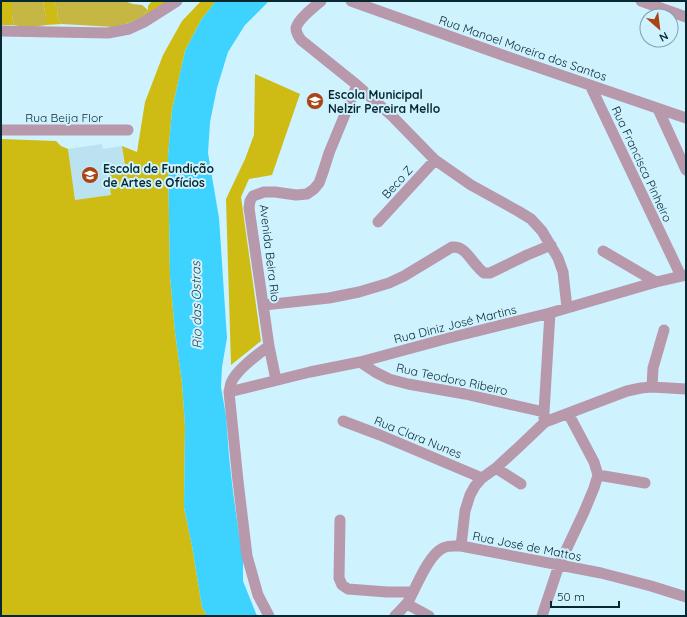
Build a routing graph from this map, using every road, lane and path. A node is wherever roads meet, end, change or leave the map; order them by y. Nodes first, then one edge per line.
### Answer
1 (177, 1) edge
2 (320, 1) edge
3 (351, 1) edge
4 (641, 1) edge
5 (686, 17) edge
6 (1, 31) edge
7 (357, 84) junction
8 (590, 85) junction
9 (658, 109) junction
10 (686, 118) edge
11 (1, 130) edge
12 (128, 130) dead end
13 (435, 160) junction
14 (686, 170) edge
15 (378, 222) dead end
16 (551, 245) junction
17 (603, 251) dead end
18 (683, 276) edge
19 (656, 282) junction
20 (264, 305) junction
21 (567, 308) junction
22 (550, 313) junction
23 (664, 330) dead end
24 (269, 346) junction
25 (360, 362) junction
26 (276, 380) junction
27 (652, 387) junction
28 (686, 389) edge
29 (229, 392) junction
30 (568, 413) junction
31 (544, 417) junction
32 (343, 421) dead end
33 (496, 468) junction
34 (598, 475) junction
35 (482, 478) junction
36 (522, 484) dead end
37 (645, 484) dead end
38 (340, 520) dead end
39 (461, 546) junction
40 (559, 565) junction
41 (413, 592) junction
42 (686, 597) edge
43 (406, 604) junction
44 (269, 616) edge
45 (395, 616) edge
46 (428, 616) edge
47 (542, 616) edge

1 - 6 street
2 - 7 street
3 - 8 street, Rua Manoel Moreira dos Santos
4 - 5 street
7 - 13 street
7 - 20 street, Avenida Beira Rio
8 - 9 street, Rua Manoel Moreira dos Santos
8 - 18 street, Rua Francisca Pinheiro
9 - 10 street, Rua Manoel Moreira dos Santos
9 - 14 street
11 - 12 street, Rua Beija Flor
13 - 15 street, Beco Z
13 - 16 street
16 - 20 street
16 - 21 street
17 - 19 street
18 - 19 street, Rua Diniz José Martins
19 - 21 street, Rua Diniz José Martins
20 - 24 street, Avenida Beira Rio
21 - 22 street, Rua Diniz José Martins
22 - 25 street, Rua Diniz José Martins
22 - 31 street
23 - 27 street
24 - 26 street, Avenida Beira Rio
24 - 29 street
25 - 26 street, Rua Diniz José Martins
25 - 31 street, Rua Teodoro Ribeiro
26 - 29 street, Rua Diniz José Martins
27 - 28 street
27 - 30 street
29 - 44 street
30 - 31 street
30 - 34 street
31 - 33 street
32 - 35 street, Rua Clara Nunes
33 - 35 street
33 - 36 street
34 - 37 street
34 - 40 street
35 - 39 street
38 - 41 street
39 - 40 street, Rua José de Mattos
39 - 41 street, Rua José de Mattos
40 - 42 street, Rua José de Mattos
40 - 47 street
41 - 43 street, Rua José de Mattos
43 - 45 street, Rua José de Mattos
43 - 46 street

